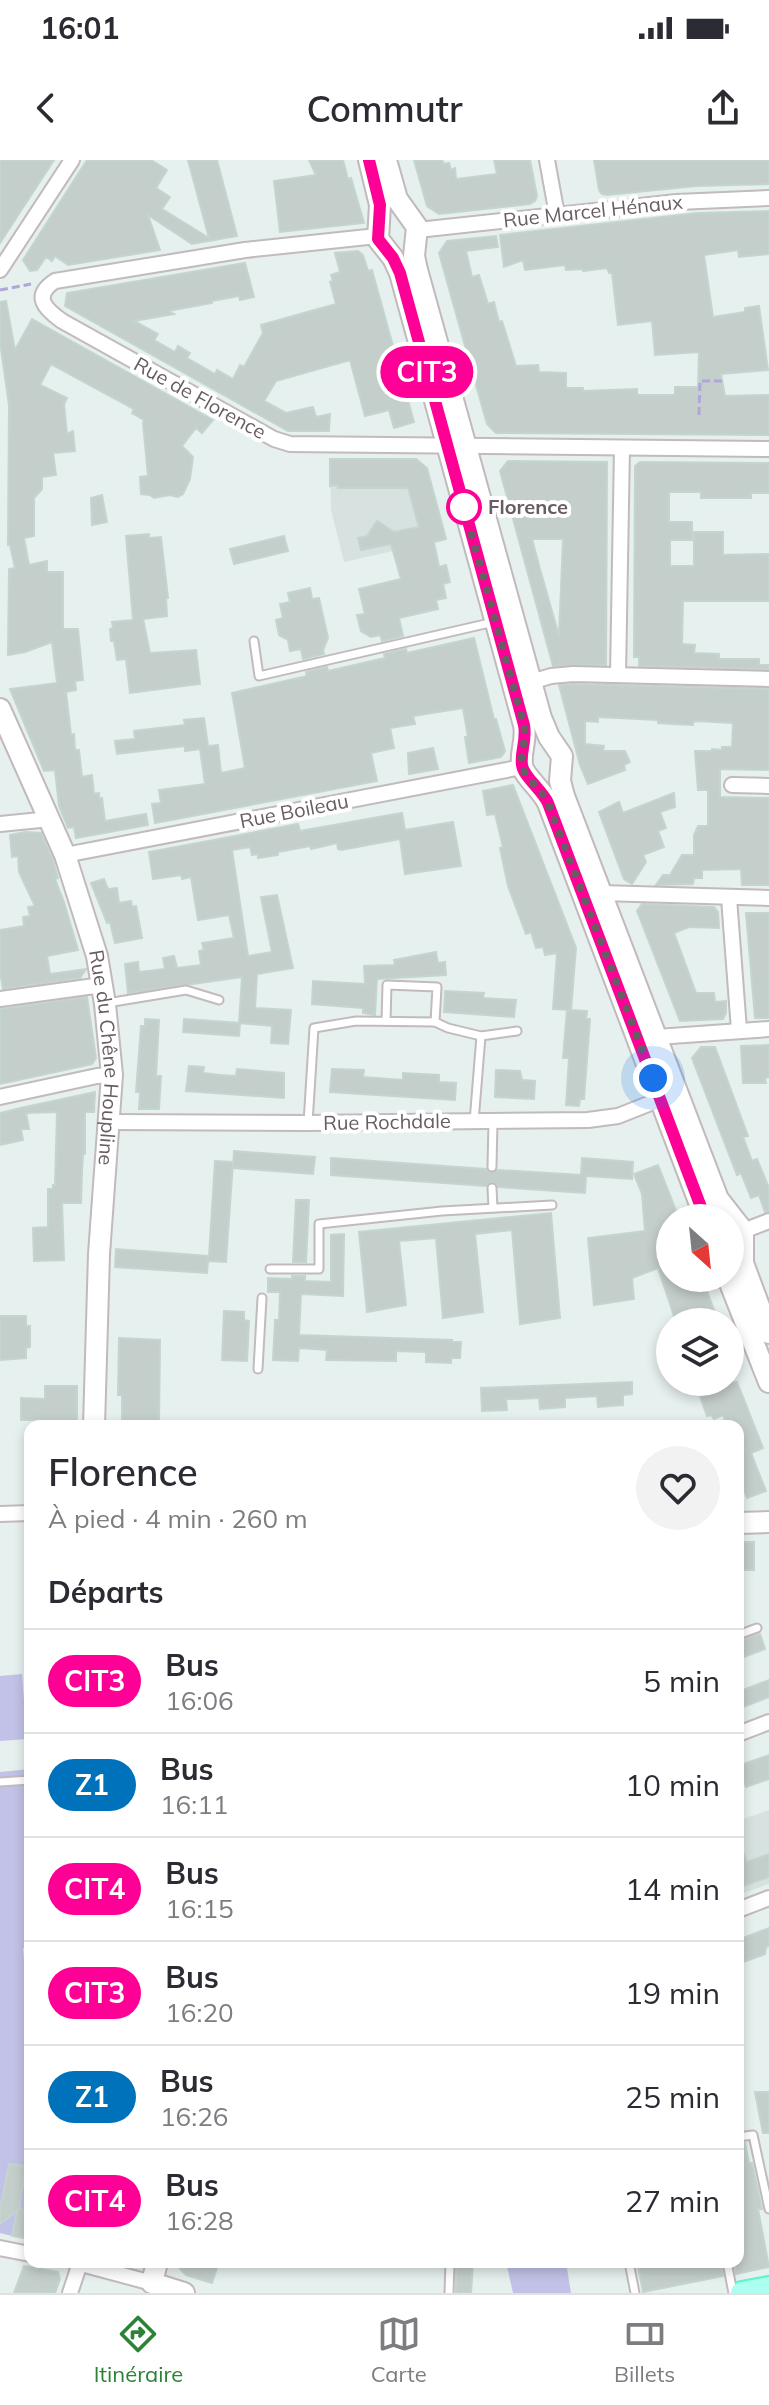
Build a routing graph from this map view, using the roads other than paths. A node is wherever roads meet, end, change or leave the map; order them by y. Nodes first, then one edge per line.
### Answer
1 (72, 160) edge
2 (369, 160) edge
3 (386, 160) edge
4 (547, 160) edge
5 (769, 198) edge
6 (557, 215) junction
7 (415, 229) junction
8 (380, 237) junction
9 (0, 270) edge
10 (457, 447) junction
11 (622, 448) junction
12 (769, 449) edge
13 (496, 622) junction
14 (254, 641) dead end
15 (618, 675) junction
16 (769, 679) edge
17 (531, 682) junction
18 (0, 709) edge
19 (556, 747) junction
20 (525, 766) junction
21 (561, 769) junction
22 (732, 785) dead end
23 (769, 786) edge
24 (50, 819) junction
25 (0, 824) edge
26 (65, 855) junction
27 (601, 893) junction
28 (729, 898) junction
29 (769, 898) edge
30 (104, 994) junction
31 (0, 999) edge
32 (219, 1000) dead end
33 (386, 1021) junction
34 (435, 1022) junction
35 (769, 1029) edge
36 (739, 1030) junction
37 (517, 1031) dead end
38 (481, 1036) junction
39 (657, 1037) junction
40 (112, 1075) junction
41 (0, 1097) edge
42 (661, 1099) junction
43 (493, 1121) junction
44 (109, 1122) junction
45 (474, 1122) junction
46 (308, 1123) junction
47 (492, 1167) dead end
48 (492, 1188) dead end
49 (700, 1204) edge
50 (720, 1204) edge
51 (552, 1205) dead end
52 (493, 1208) junction
53 (769, 1221) edge
54 (744, 1230) edge
55 (270, 1269) dead end
56 (744, 1269) edge
57 (734, 1292) edge
58 (262, 1298) dead end
59 (769, 1333) edge
60 (258, 1369) dead end
61 (769, 1382) edge
62 (94, 1420) edge
63 (24, 1513) edge
64 (0, 1514) edge
65 (769, 1522) edge
66 (744, 1523) edge
67 (757, 1628) dead end
68 (744, 1633) edge
69 (769, 1722) edge
70 (744, 1732) edge
71 (24, 1780) edge
72 (0, 1782) edge
73 (769, 1898) edge
74 (744, 1908) edge
75 (744, 2136) edge
76 (769, 2209) edge
77 (0, 2248) edge
78 (24, 2253) edge
79 (76, 2268) edge
80 (96, 2268) edge
81 (156, 2268) edge
82 (450, 2268) edge
83 (630, 2268) edge
84 (728, 2268) edge
85 (152, 2283) junction
86 (769, 2288) edge
87 (70, 2293) edge
88 (184, 2293) edge
89 (449, 2293) edge
90 (635, 2293) edge
91 (733, 2293) edge
92 (742, 2293) edge

1 - 9 street
2 - 8 main road
3 - 7 main road
4 - 6 street
5 - 6 street, Rue Marcel Hénaux
6 - 7 street, Rue Marcel Hénaux
7 - 8 main road
7 - 8 main road
7 - 10 main road
8 - 10 main road
8 - 10 street, Rue de Florence
10 - 11 street
10 - 13 main road
10 - 17 main road
11 - 12 street
11 - 15 street
13 - 14 lane
13 - 20 main road
15 - 16 street
15 - 17 street
17 - 19 main road
18 - 24 main road, Rue du Chêne Houpline
19 - 20 main road
19 - 21 main road
20 - 21 main road
20 - 26 street, Rue Boileau
20 - 42 main road
21 - 27 main road
22 - 23 street
24 - 25 street
24 - 26 main road, Rue du Chêne Houpline
26 - 30 main road, Rue du Chêne Houpline
27 - 28 street
27 - 39 main road
28 - 29 street
28 - 36 street
30 - 31 street
30 - 32 lane
30 - 40 main road, Rue du Chêne Houpline
33 - 34 lane
33 - 34 lane
33 - 46 lane
34 - 38 lane
35 - 36 street
36 - 39 street
37 - 38 lane
38 - 45 lane
39 - 50 main road
40 - 41 street
40 - 44 main road, Rue du Chêne Houpline
42 - 43 street, Rue Rochdale
42 - 49 main road
43 - 45 street, Rue Rochdale
43 - 47 lane
44 - 46 street, Rue Rochdale
44 - 62 main road, Rue du Chêne Houpline
45 - 46 street, Rue Rochdale
48 - 52 lane
51 - 52 lane
52 - 55 lane
53 - 54 street
56 - 59 main road
57 - 61 main road
58 - 60 lane
63 - 64 street
65 - 66 main road
67 - 68 lane
69 - 70 street
71 - 72 lane
73 - 74 street
75 - 76 lane
77 - 78 street
79 - 87 street
80 - 85 street
81 - 85 main road
82 - 89 lane
83 - 90 lane
84 - 91 lane
85 - 88 main road
86 - 92 main road

